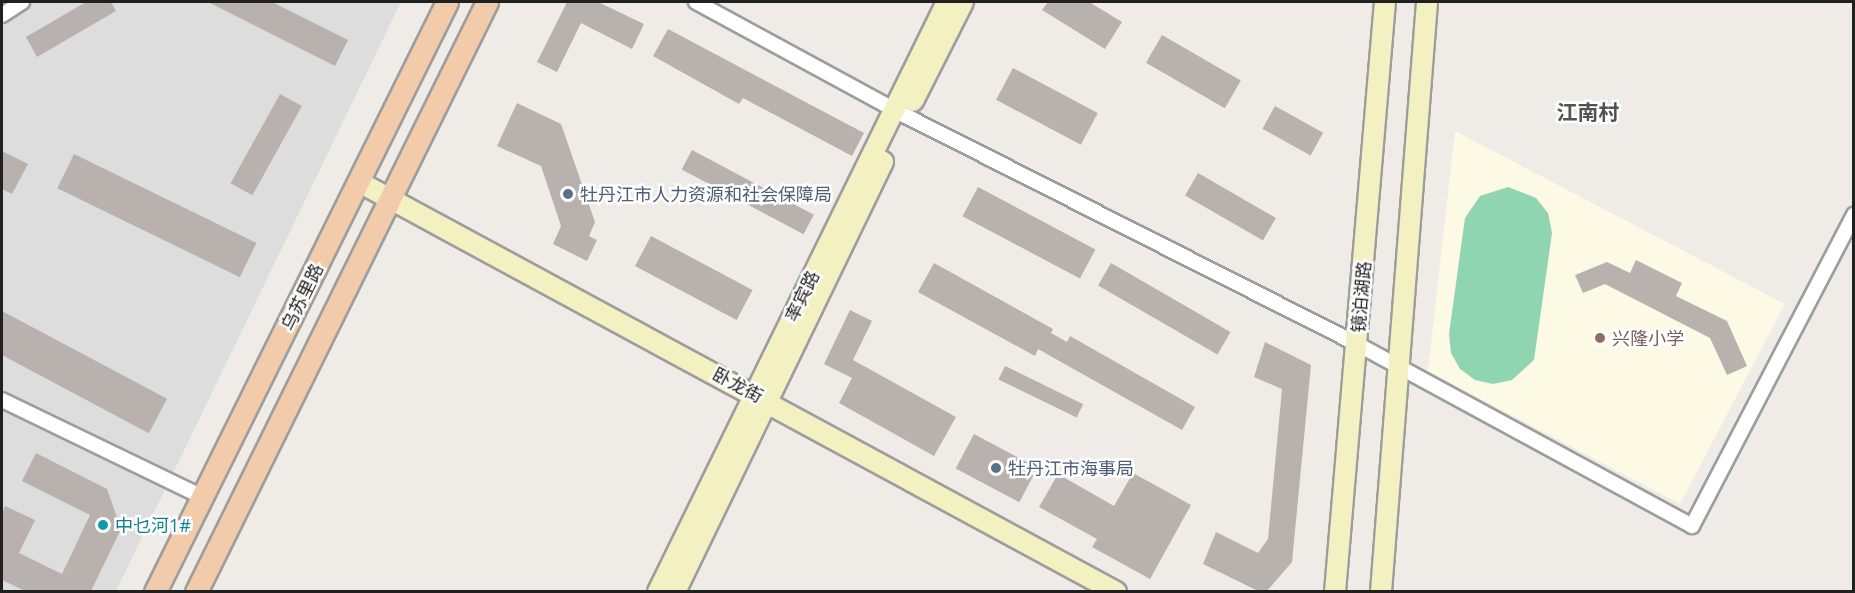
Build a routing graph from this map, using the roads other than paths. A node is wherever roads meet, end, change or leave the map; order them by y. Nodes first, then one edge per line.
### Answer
1 (22, 2) edge
2 (447, 2) edge
3 (487, 2) edge
4 (696, 2) edge
5 (947, 2) edge
6 (963, 2) edge
7 (1384, 2) edge
8 (1427, 2) edge
9 (2, 15) edge
10 (900, 113) junction
11 (359, 182) junction
12 (392, 201) junction
13 (1854, 214) edge
14 (1357, 344) junction
15 (1398, 366) junction
16 (760, 397) junction
17 (2, 400) edge
18 (203, 497) junction
19 (155, 591) edge
20 (196, 591) edge
21 (657, 591) edge
22 (675, 591) edge
23 (1116, 591) edge
24 (1335, 591) edge
25 (1381, 591) edge

1 - 9 street
2 - 11 main road, 乌苏里路
3 - 12 main road, 乌苏里路
4 - 10 street
5 - 10 street, 率宾路
6 - 10 street, 率宾路
7 - 14 street, 镜泊湖路
8 - 15 street
10 - 14 street
10 - 16 street, 率宾路
11 - 12 street, 卧龙街
11 - 18 main road, 乌苏里路
12 - 16 street, 卧龙街
12 - 20 main road, 乌苏里路
13 - 15 street
14 - 15 street
14 - 24 street, 镜泊湖路
15 - 25 street
16 - 21 street, 率宾路
16 - 22 street, 率宾路
16 - 23 street, 卧龙街
17 - 18 street
18 - 19 main road, 乌苏里路

